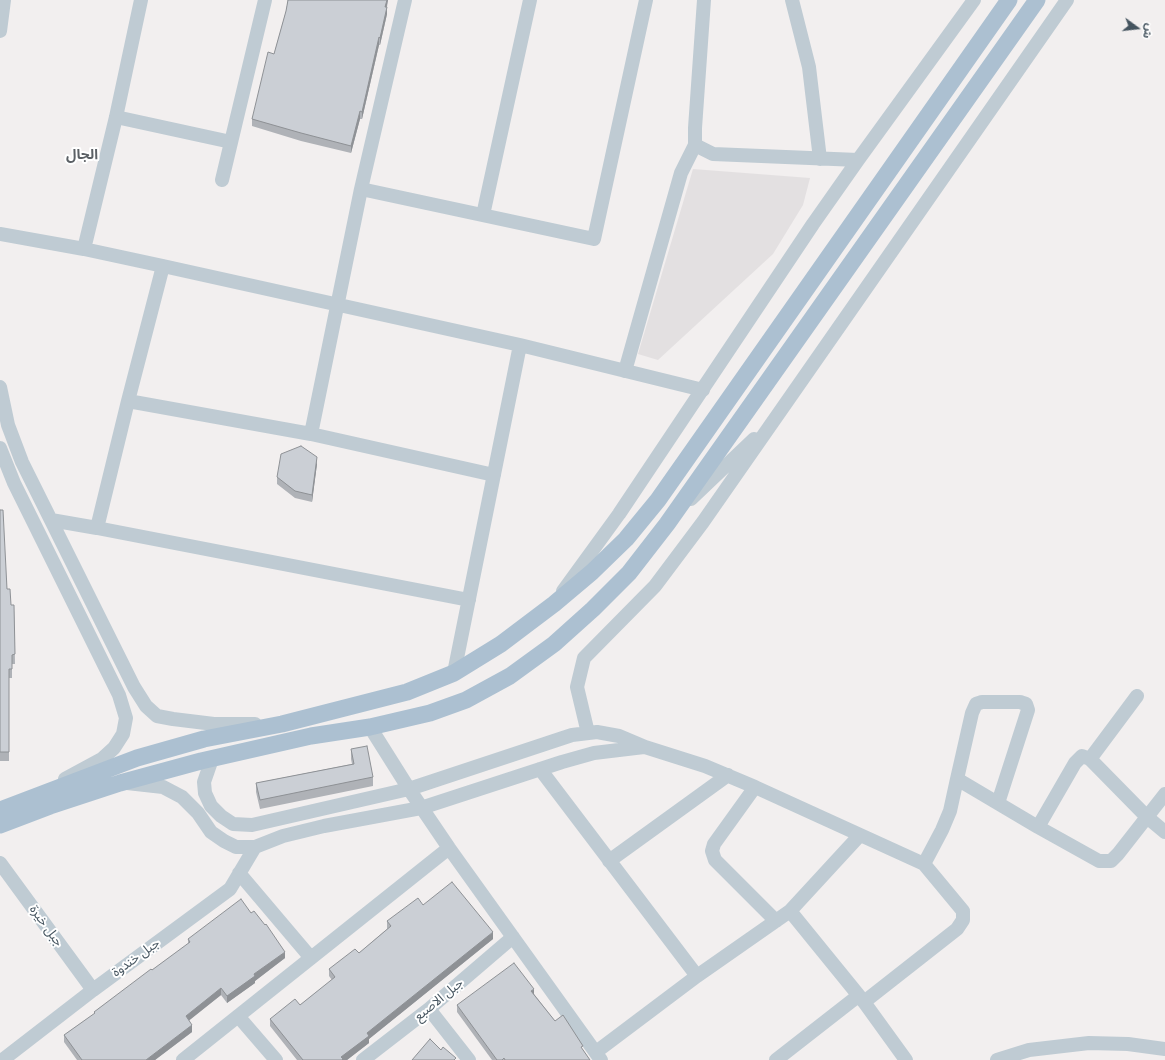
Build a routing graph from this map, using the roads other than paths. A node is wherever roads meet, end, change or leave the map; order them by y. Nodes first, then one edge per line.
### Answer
1 (4, 0) edge
2 (140, 0) edge
3 (265, 0) edge
4 (405, 0) edge
5 (530, 0) edge
6 (646, 0) edge
7 (704, 0) edge
8 (792, 0) edge
9 (974, 0) edge
10 (1009, 0) edge
11 (1037, 0) edge
12 (1067, 0) edge
13 (0, 31) edge
14 (116, 117) junction
15 (231, 142) junction
16 (695, 145) junction
17 (820, 159) junction
18 (858, 160) junction
19 (222, 180) dead end
20 (361, 190) junction
21 (484, 215) junction
22 (0, 234) edge
23 (84, 249) junction
24 (163, 266) junction
25 (338, 305) junction
26 (520, 345) junction
27 (625, 371) junction
28 (0, 387) edge
29 (702, 390) junction
30 (128, 401) junction
31 (776, 417) junction
32 (312, 434) junction
33 (0, 448) edge
34 (494, 475) junction
35 (673, 516) junction
36 (51, 520) junction
37 (97, 528) junction
38 (469, 600) junction
39 (554, 604) junction
40 (454, 673) junction
41 (1136, 696) dead end
42 (282, 724) junction
43 (370, 727) junction
44 (588, 733) junction
45 (645, 747) junction
46 (212, 758) junction
47 (1090, 759) junction
48 (540, 769) junction
49 (728, 775) junction
50 (957, 779) junction
51 (120, 782) junction
52 (755, 787) junction
53 (409, 789) junction
54 (1165, 794) edge
55 (998, 803) junction
56 (17, 804) junction
57 (421, 808) junction
58 (0, 810) edge
59 (1147, 817) junction
60 (0, 825) edge
61 (1038, 827) junction
62 (1165, 832) edge
63 (860, 835) junction
64 (255, 847) junction
65 (449, 848) junction
66 (609, 860) junction
67 (0, 862) edge
68 (924, 864) junction
69 (239, 873) junction
70 (790, 911) junction
71 (776, 921) junction
72 (513, 937) junction
73 (310, 958) junction
74 (697, 976) junction
75 (93, 990) junction
76 (861, 999) junction
77 (429, 1009) junction
78 (238, 1016) junction
79 (1165, 1049) edge
80 (599, 1056) edge
81 (4, 1057) edge
82 (183, 1060) edge
83 (276, 1060) edge
84 (363, 1060) edge
85 (468, 1060) edge
86 (776, 1060) edge
87 (906, 1060) edge
88 (997, 1060) edge

1 - 13 street
2 - 14 street
3 - 15 street
4 - 20 street
5 - 21 street
6 - 21 street
7 - 16 street
8 - 17 street
9 - 18 street
10 - 39 main road
11 - 35 main road
12 - 31 street
14 - 15 street
14 - 23 street
15 - 19 street
16 - 17 street
16 - 27 street
17 - 18 street
18 - 29 street
20 - 21 street
20 - 25 street
22 - 23 street
23 - 24 street
24 - 25 street
24 - 30 street
25 - 26 street
25 - 32 street
26 - 27 street
26 - 34 street
27 - 29 street
28 - 36 street
29 - 39 street
30 - 32 street
30 - 37 street
31 - 35 street
31 - 44 street
32 - 34 street
33 - 56 street
34 - 38 street
35 - 43 main road
36 - 37 street
36 - 42 street
37 - 38 street
38 - 40 street
39 - 40 main road
40 - 42 main road
41 - 47 street
42 - 56 main road
43 - 46 main road
43 - 53 street
44 - 45 street
44 - 53 street
45 - 48 street
45 - 49 street
46 - 51 main road
46 - 53 street
47 - 59 street
47 - 61 street
48 - 57 street
48 - 66 street
49 - 52 street
49 - 66 street
50 - 55 street
50 - 55 street
50 - 68 street
51 - 60 main road
51 - 64 street
52 - 63 street
52 - 71 street
53 - 57 street
54 - 59 street
55 - 61 street
56 - 58 main road
57 - 64 street
57 - 65 street
59 - 61 street
59 - 62 street
63 - 68 street
63 - 70 street
64 - 69 street, جبل خندوة
65 - 72 street
65 - 73 street
66 - 74 street
67 - 75 street, جبل خيرة
68 - 76 street
69 - 73 street
69 - 75 street, جبل خندوة
70 - 71 street
70 - 76 street
71 - 74 street
72 - 77 street, جبل الاصبع
72 - 80 street
73 - 78 street
74 - 80 street
75 - 81 street, جبل خندوة
76 - 86 street
76 - 87 street
77 - 84 street, جبل الاصبع
77 - 85 street
78 - 82 street
78 - 83 street
79 - 88 street

